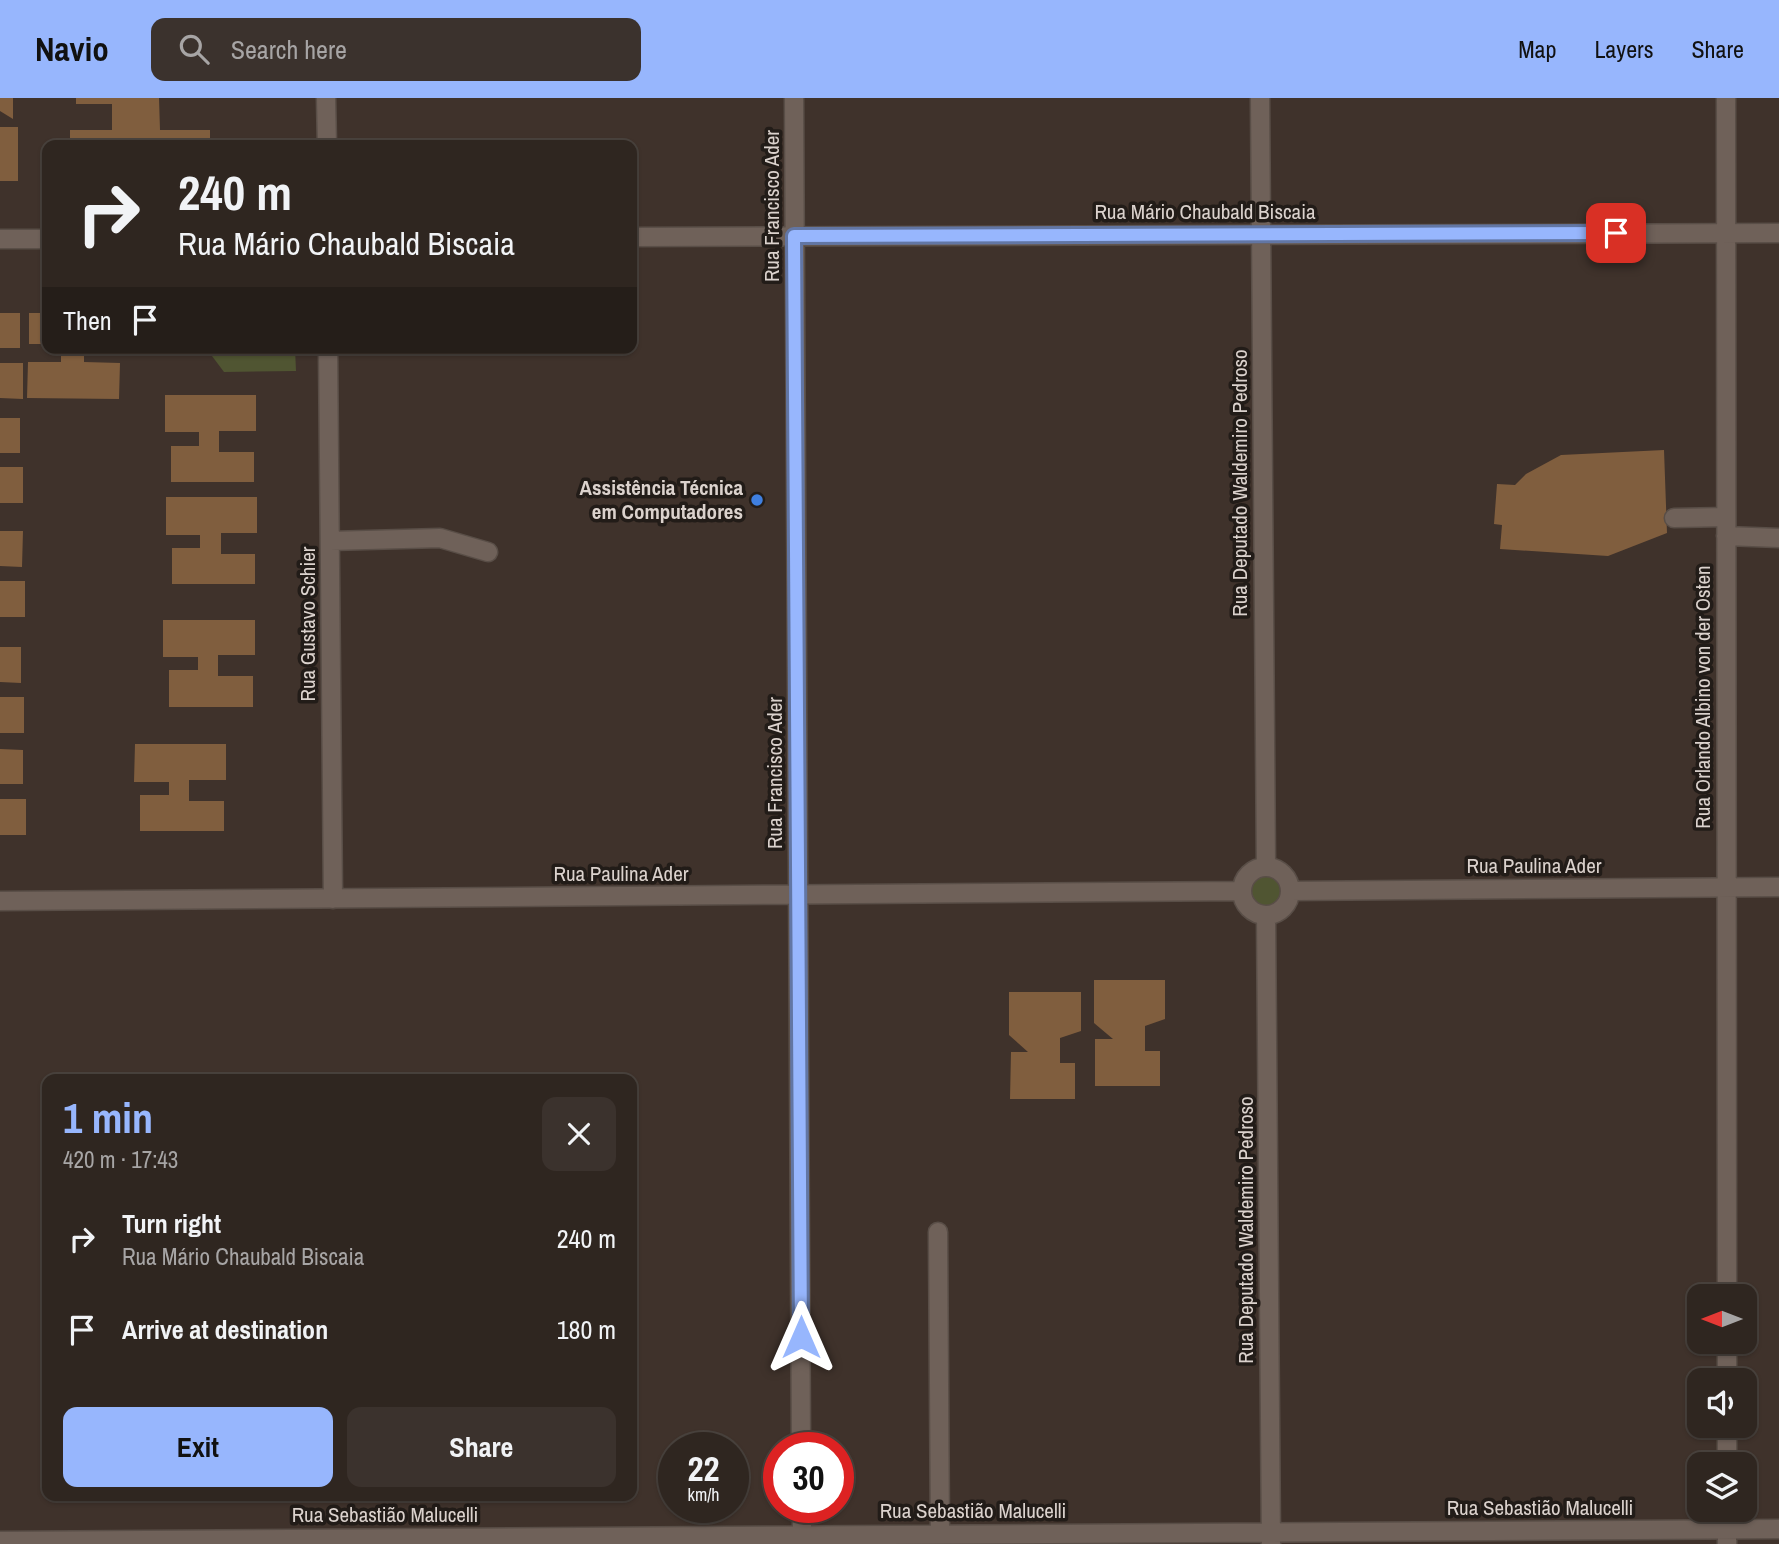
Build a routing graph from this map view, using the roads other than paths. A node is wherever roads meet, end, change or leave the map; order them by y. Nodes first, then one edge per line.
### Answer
1 (326, 98) edge
2 (794, 98) edge
3 (1260, 98) edge
4 (1726, 98) edge
5 (327, 140) edge
6 (1726, 233) junction
7 (1779, 233) edge
8 (1261, 234) junction
9 (637, 236) edge
10 (794, 236) junction
11 (0, 239) edge
12 (42, 239) edge
13 (328, 354) edge
14 (1726, 517) junction
15 (1674, 518) dead end
16 (1726, 536) junction
17 (1779, 538) edge
18 (330, 541) junction
19 (488, 551) dead end
20 (1266, 867) junction
21 (1726, 887) junction
22 (1779, 887) edge
23 (1242, 891) junction
24 (1290, 891) junction
25 (798, 895) junction
26 (333, 899) junction
27 (0, 901) edge
28 (1266, 915) junction
29 (938, 1232) dead end
30 (1727, 1284) edge
31 (801, 1432) edge
32 (1779, 1529) edge
33 (940, 1534) junction
34 (1727, 1537) edge
35 (1271, 1538) edge
36 (802, 1540) edge
37 (0, 1541) edge
38 (338, 1541) edge

1 - 5 street
2 - 10 street, Rua Francisco Ader
3 - 8 street, Rua Deputado Waldemiro Pedroso
4 - 6 street, Rua Orlando Albino von der Osten
6 - 7 street, Rua Mário Chaubald Biscaia
6 - 8 street, Rua Mário Chaubald Biscaia
6 - 14 street, Rua Orlando Albino von der Osten
8 - 10 street, Rua Mário Chaubald Biscaia
8 - 20 street, Rua Deputado Waldemiro Pedroso
9 - 10 street, Rua Mário Chaubald Biscaia
10 - 25 street, Rua Francisco Ader
11 - 12 street
13 - 18 street, Rua Gustavo Schier
14 - 15 street
14 - 16 street, Rua Orlando Albino von der Osten
16 - 17 street
16 - 21 street, Rua Orlando Albino von der Osten
18 - 19 street
18 - 26 street, Rua Gustavo Schier
20 - 23 street
20 - 24 street
21 - 22 street, Rua Paulina Ader
21 - 24 street, Rua Paulina Ader
21 - 30 street, Rua Orlando Albino von der Osten
23 - 25 street, Rua Paulina Ader
23 - 28 street
24 - 28 street
25 - 26 street, Rua Paulina Ader
25 - 31 street, Rua Francisco Ader
26 - 27 street, Rua Paulina Ader
28 - 35 street, Rua Deputado Waldemiro Pedroso
29 - 33 street
32 - 34 street, Rua Sebastião Malucelli
33 - 35 street, Rua Sebastião Malucelli
33 - 36 street, Rua Sebastião Malucelli
34 - 35 street, Rua Sebastião Malucelli
36 - 38 street, Rua Sebastião Malucelli
37 - 38 street, Rua Sebastião Malucelli

